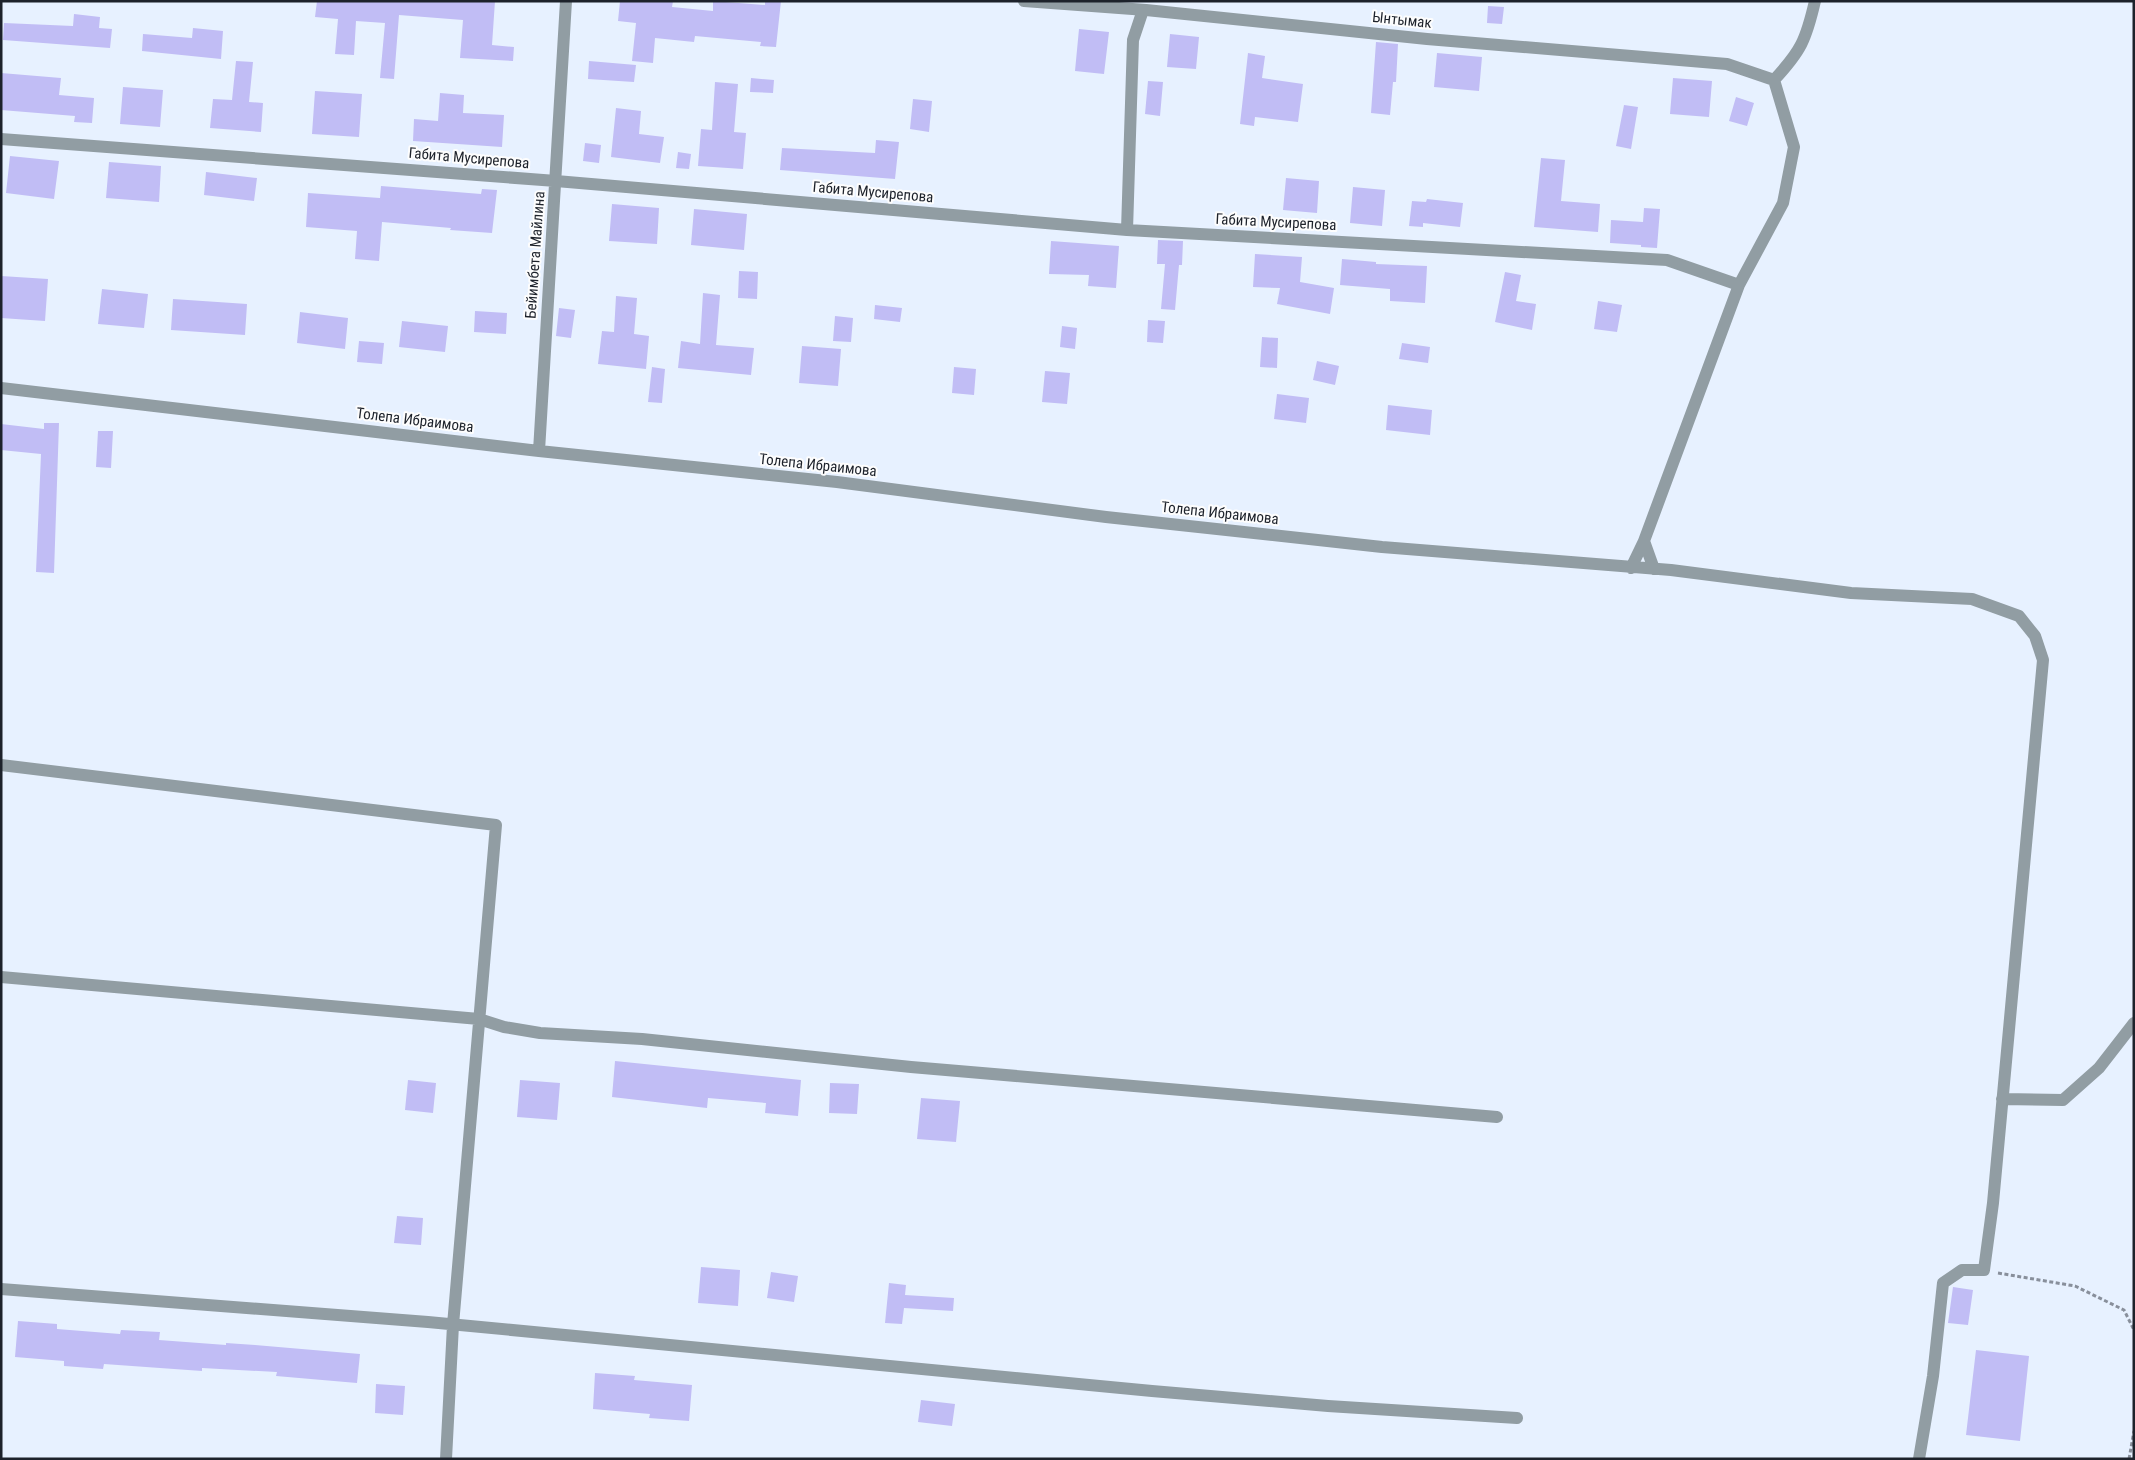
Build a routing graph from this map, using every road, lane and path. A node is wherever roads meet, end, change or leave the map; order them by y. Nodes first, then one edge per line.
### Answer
1 (566, 1) edge
2 (1024, 1) edge
3 (1815, 1) edge
4 (1146, 7) edge
5 (1774, 80) junction
6 (1, 139) edge
7 (556, 181) junction
8 (1127, 230) junction
9 (1739, 285) junction
10 (1, 388) edge
11 (539, 451) junction
12 (1644, 541) junction
13 (1631, 568) junction
14 (1654, 569) junction
15 (1, 765) edge
16 (1, 977) edge
17 (479, 1019) junction
18 (2134, 1023) edge
19 (2002, 1099) junction
20 (1497, 1117) dead end
21 (1984, 1270) junction
22 (1, 1289) edge
23 (453, 1325) junction
24 (2134, 1330) edge
25 (1517, 1418) dead end
26 (2134, 1431) edge
27 (446, 1459) edge
28 (1920, 1459) edge
29 (2129, 1459) edge

1 - 7 street, Бейимбета Майлина
2 - 4 street, Ынтымак
3 - 5 street
4 - 5 street, Ынтымак
4 - 8 street
5 - 9 street
6 - 7 street, Габита Мусирепова
7 - 8 street, Габита Мусирепова
7 - 11 street, Бейимбета Майлина
8 - 9 street, Габита Мусирепова
9 - 12 street
10 - 11 street, Толепа Ибраимова
11 - 13 street, Толепа Ибраимова
12 - 13 street
12 - 14 street
13 - 14 street, Толепа Ибраимова
14 - 19 street, Толепа Ибраимова
15 - 17 street
16 - 17 street
17 - 20 street
17 - 23 street
18 - 19 street
19 - 21 street, Толепа Ибраимова
21 - 24 path
21 - 28 street
22 - 23 street
23 - 25 street
23 - 27 street
26 - 29 path

